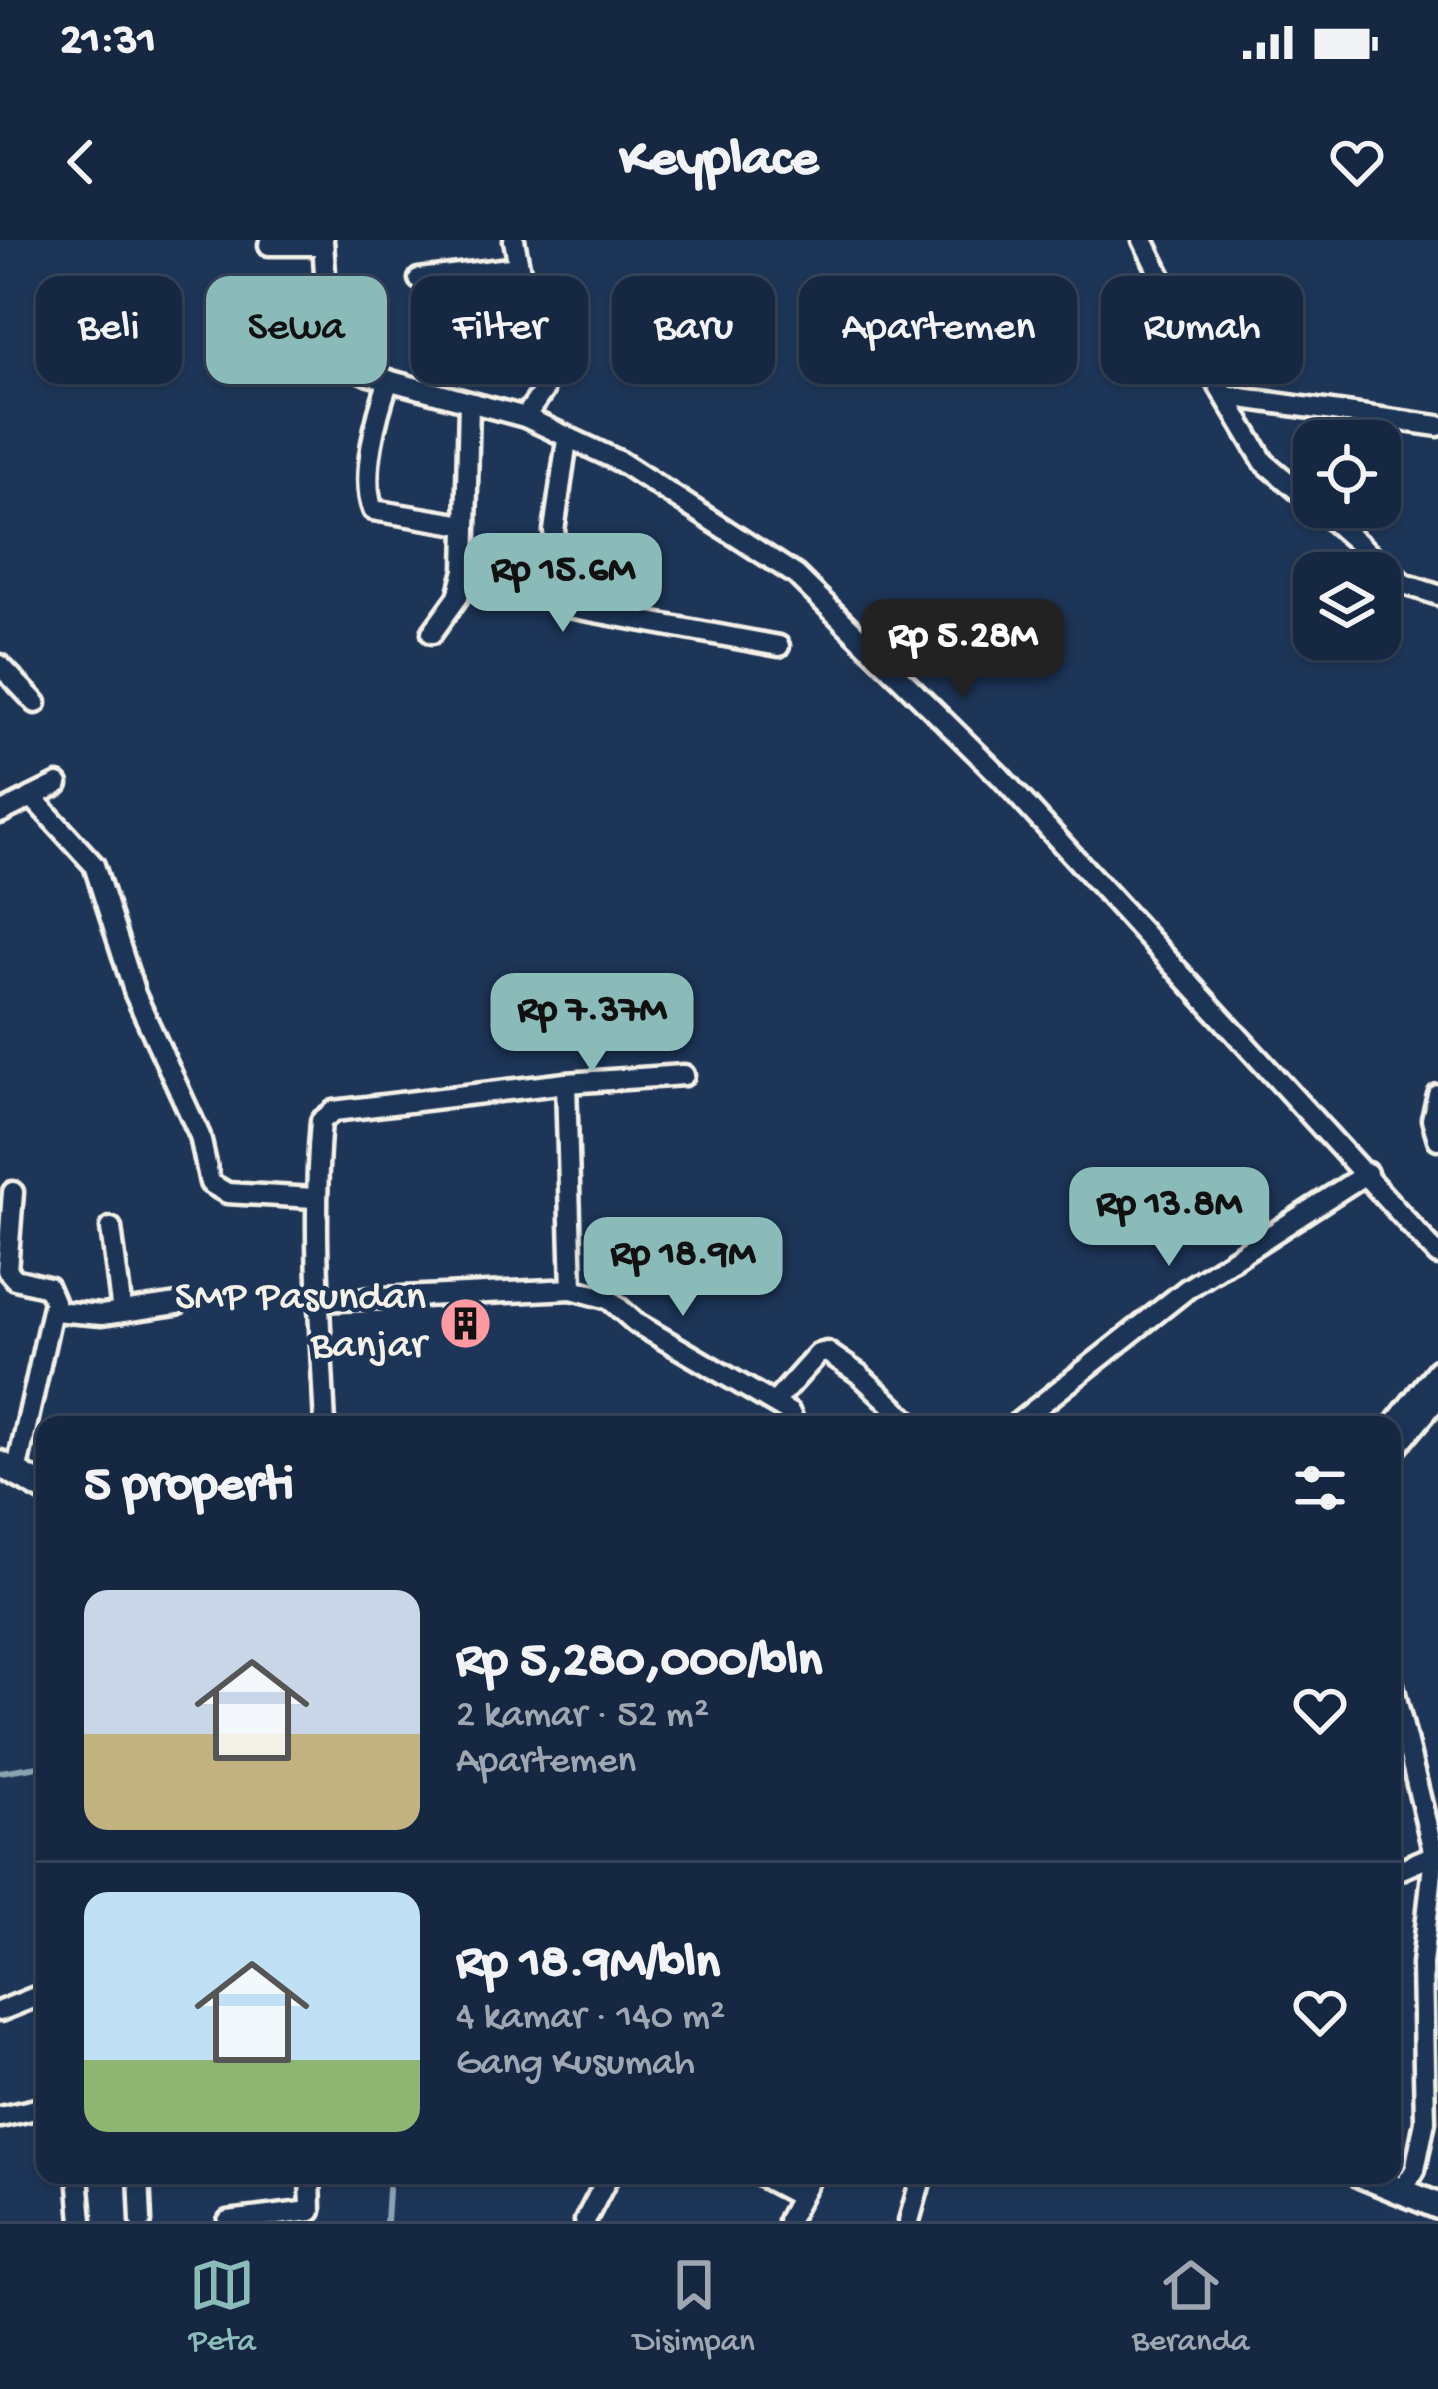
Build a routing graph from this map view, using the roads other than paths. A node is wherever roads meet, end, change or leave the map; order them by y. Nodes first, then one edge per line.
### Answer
1 (514, 240) edge
2 (1143, 240) edge
3 (323, 243) edge
4 (269, 245) dead end
5 (518, 267) junction
6 (444, 276) edge
7 (389, 380) junction
8 (1227, 396) junction
9 (470, 403) junction
10 (526, 417) junction
11 (1438, 426) edge
12 (566, 440) junction
13 (1293, 487) edge
14 (464, 524) junction
15 (1340, 528) edge
16 (1438, 595) edge
17 (432, 633) dead end
18 (779, 646) dead end
19 (0, 665) edge
20 (36, 703) dead end
21 (58, 784) dead end
22 (32, 797) junction
23 (0, 813) edge
24 (684, 1075) dead end
25 (566, 1083) junction
26 (1438, 1095) edge
27 (1438, 1139) edge
28 (1367, 1173) junction
29 (13, 1192) dead end
30 (314, 1198) junction
31 (111, 1228) dead end
32 (1438, 1255) edge
33 (572, 1288) junction
34 (319, 1301) junction
35 (177, 1304) dead end
36 (52, 1311) junction
37 (122, 1312) junction
38 (1438, 1371) edge
39 (1438, 1396) edge
40 (774, 1402) junction
41 (325, 1416) edge
42 (792, 1416) edge
43 (904, 1416) edge
44 (1026, 1416) edge
45 (1401, 1418) edge
46 (1401, 1440) edge
47 (8, 1468) edge
48 (36, 1484) edge
49 (1401, 1719) edge
50 (1434, 1855) junction
51 (1401, 1869) edge
52 (36, 1997) edge
53 (0, 2011) edge
54 (36, 2109) edge
55 (0, 2117) edge
56 (79, 2184) edge
57 (140, 2184) edge
58 (310, 2184) edge
59 (605, 2184) edge
60 (776, 2184) edge
61 (805, 2184) edge
62 (919, 2184) edge
63 (1383, 2184) edge
64 (1401, 2192) junction
65 (797, 2195) junction
66 (1438, 2206) edge
67 (311, 2216) edge
68 (788, 2220) edge
69 (82, 2221) edge
70 (142, 2221) edge
71 (228, 2221) edge
72 (585, 2221) edge
73 (909, 2221) edge

1 - 5 street
2 - 8 street
3 - 4 street
3 - 7 street
5 - 6 street
5 - 10 street
7 - 9 street
7 - 14 street
8 - 11 street
8 - 13 street
9 - 10 street
9 - 14 street
10 - 12 street
12 - 18 street
12 - 28 street
14 - 17 street
15 - 16 street
19 - 20 street
21 - 22 street
22 - 23 street
22 - 30 street
24 - 25 street
25 - 30 street
25 - 33 street
26 - 27 street
28 - 32 street
28 - 44 street
29 - 36 street
30 - 34 street
31 - 37 street
33 - 34 street
33 - 40 street
34 - 41 street
35 - 37 street
36 - 37 street
36 - 47 street
38 - 45 street
39 - 46 street
40 - 42 street
40 - 43 street
47 - 48 main road
49 - 50 street
50 - 51 street
50 - 64 street
52 - 53 street
54 - 55 street
56 - 69 street
57 - 70 street
58 - 67 street
59 - 72 street
60 - 65 street
61 - 65 street
62 - 73 street
63 - 64 main road
64 - 66 main road
65 - 68 street
67 - 71 street

